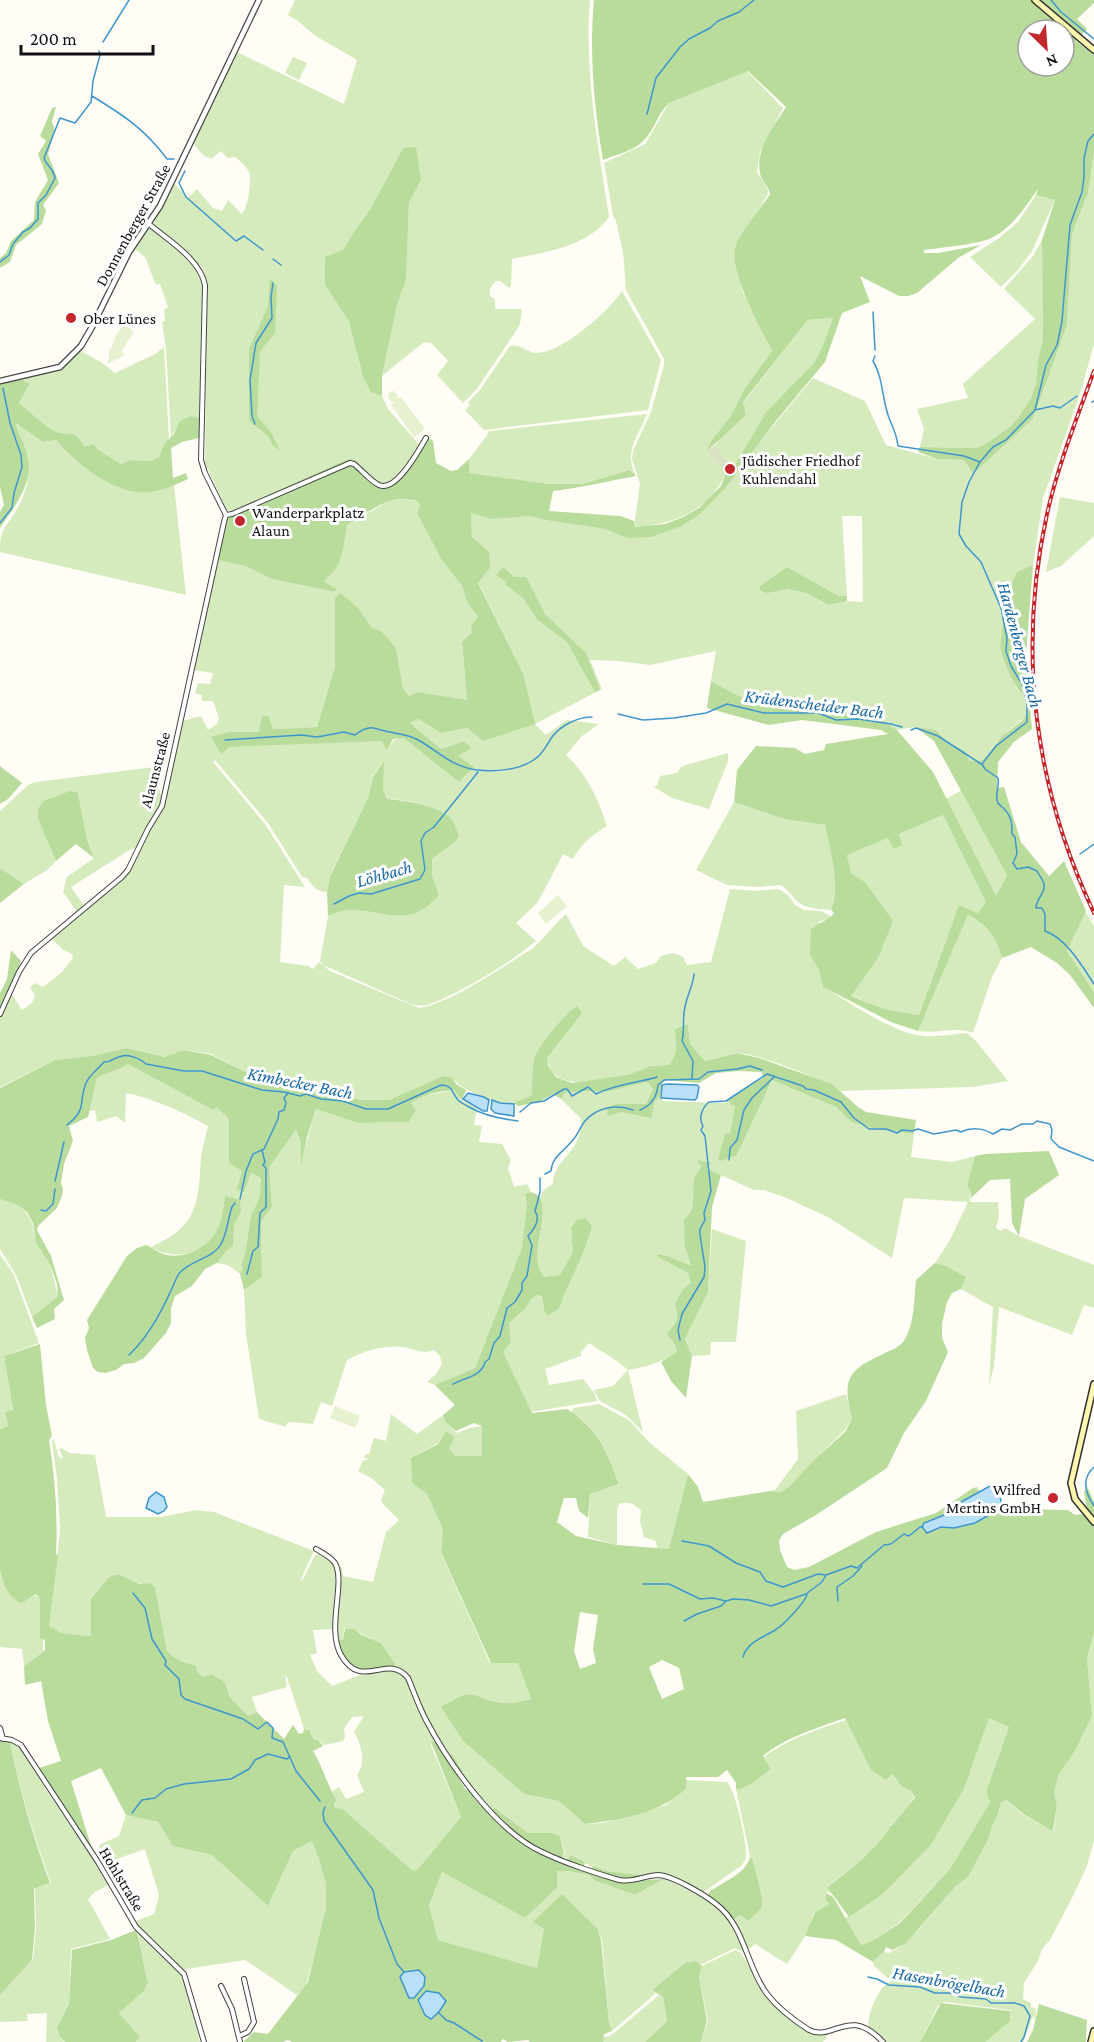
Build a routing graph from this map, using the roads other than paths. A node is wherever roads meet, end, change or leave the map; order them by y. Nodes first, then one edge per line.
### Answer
1 (259, 0) edge
2 (1035, 0) edge
3 (1094, 50) edge
4 (149, 224) junction
5 (0, 381) edge
6 (426, 438) dead end
7 (226, 515) junction
8 (0, 1014) edge
9 (1094, 1384) edge
10 (1094, 1522) edge
11 (316, 1549) dead end
12 (0, 1728) edge
13 (2, 1738) edge
14 (244, 1979) dead end
15 (221, 1986) dead end
16 (1094, 2031) edge
17 (239, 2039) edge
18 (204, 2042) edge
19 (883, 2042) edge
20 (1091, 2042) edge

1 - 4 street, Donnenberger Straße
2 - 3 main road
4 - 5 street, Donnenberger Straße
4 - 7 street
6 - 7 street
7 - 8 street, Alaunstraße
9 - 10 main road
11 - 19 street
12 - 13 street, Hohlstraße
13 - 18 street, Hohlstraße
14 - 17 street
15 - 17 street
16 - 20 main road

